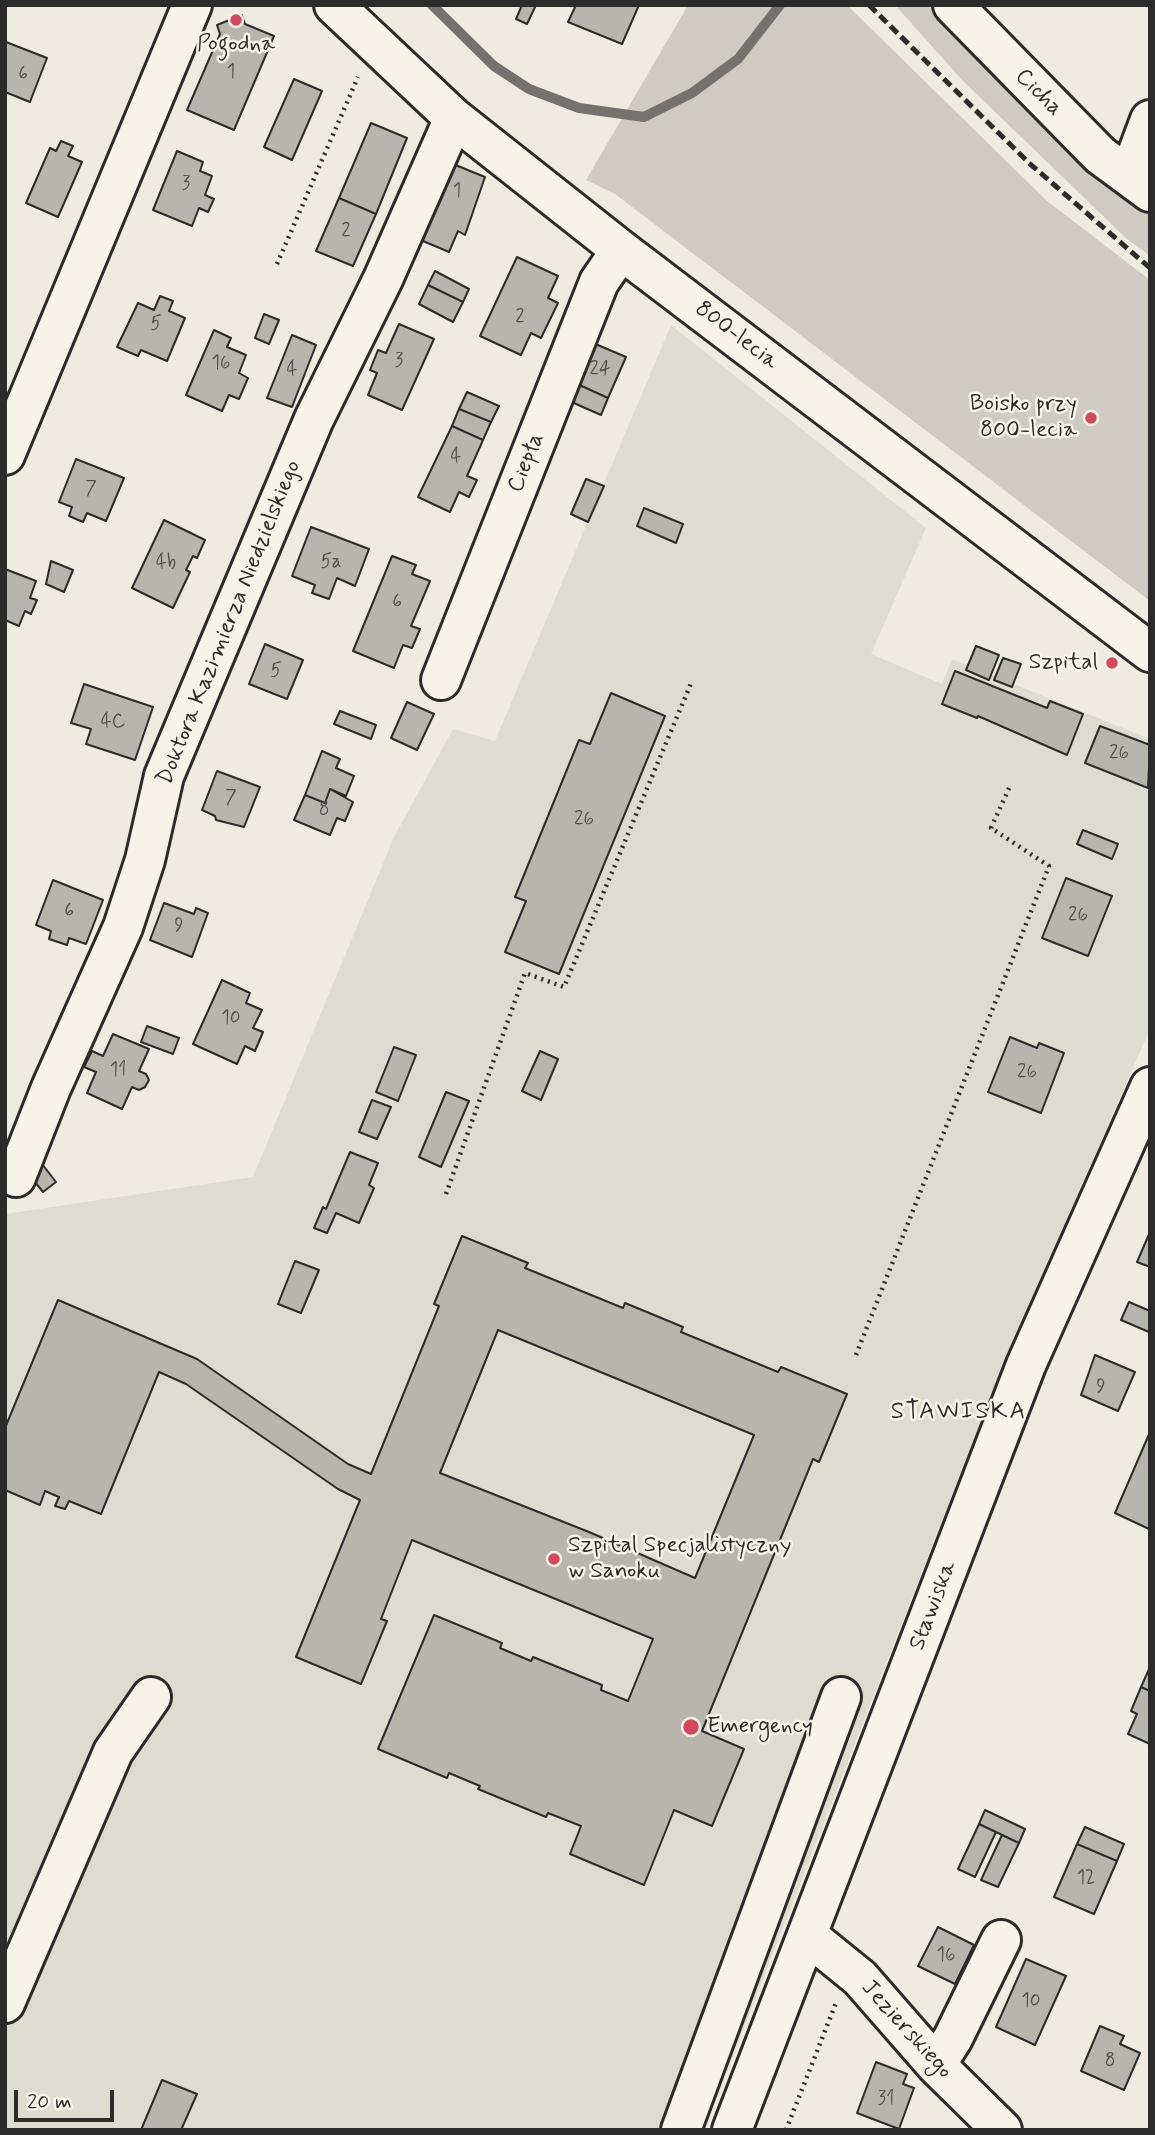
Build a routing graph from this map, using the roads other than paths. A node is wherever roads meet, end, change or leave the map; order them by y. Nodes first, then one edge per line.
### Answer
1 (192, 5) edge
2 (334, 5) edge
3 (953, 5) edge
4 (454, 118) junction
5 (1150, 120) edge
6 (1139, 184) edge
7 (621, 250) junction
8 (5, 455) edge
9 (1150, 652) edge
10 (441, 680) dead end
11 (1150, 1087) edge
12 (16, 1177) dead end
13 (151, 1697) dead end
14 (841, 1697) dead end
15 (792, 1830) junction
16 (840, 1849) junction
17 (807, 1935) junction
18 (1001, 1940) dead end
19 (5, 2003) edge
20 (936, 2065) junction
21 (681, 2130) edge
22 (732, 2130) edge
23 (1002, 2130) edge

1 - 8 street
2 - 4 street, 800-lecia
3 - 6 street, Cicha
4 - 7 street, 800-lecia
4 - 12 street, Doktora Kazimierza Niedzielskiego
5 - 6 street, Cicha
7 - 9 street, 800-lecia
7 - 10 street, Ciepła
11 - 16 street, Stawiska
13 - 19 street
14 - 15 street
15 - 16 street
15 - 21 street
16 - 17 street, Stawiska
17 - 20 street, Jezierskiego
17 - 22 street, Stawiska
18 - 20 street
20 - 23 street, Jezierskiego

